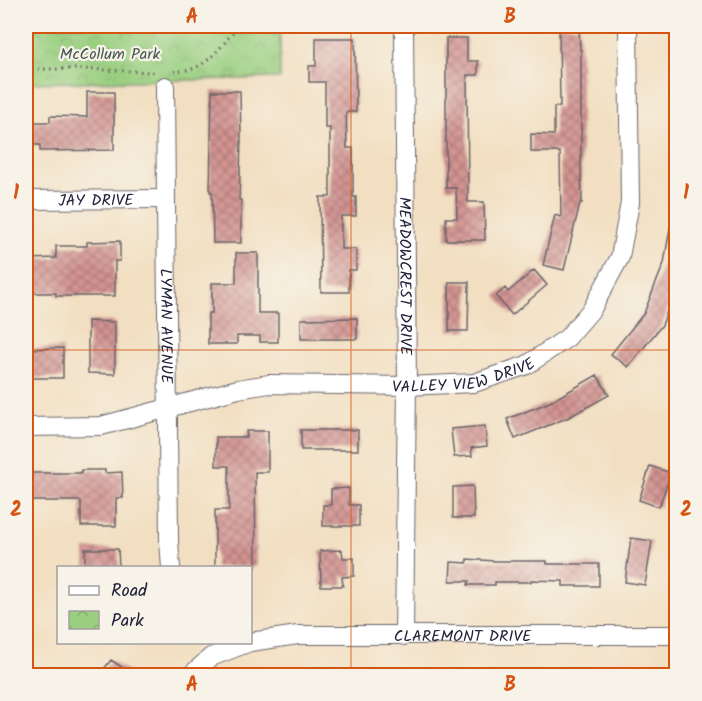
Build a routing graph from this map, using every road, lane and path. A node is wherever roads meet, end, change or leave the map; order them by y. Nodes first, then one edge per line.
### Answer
1 (237, 26) edge
2 (404, 26) edge
3 (628, 26) edge
4 (26, 69) edge
5 (165, 86) dead end
6 (166, 199) junction
7 (26, 200) edge
8 (407, 386) junction
9 (168, 409) junction
10 (26, 426) edge
11 (171, 566) edge
12 (676, 635) edge
13 (404, 636) junction
14 (252, 642) edge
15 (239, 644) edge
16 (207, 650) edge
17 (190, 675) edge

1 - 4 path
2 - 8 street, MEADOWCREST DRIVE
3 - 8 street, VALLEY VIEW DRIVE
5 - 6 street, LYMAN AVENUE
6 - 7 street, JAY DRIVE
6 - 9 street, LYMAN AVENUE
8 - 9 street, VALLEY VIEW DRIVE
8 - 13 street, MEADOWCREST DRIVE
9 - 10 street, VALLEY VIEW DRIVE
9 - 11 street, LYMAN AVENUE
12 - 13 street, CLAREMONT DRIVE
13 - 14 street, CLAREMONT DRIVE
15 - 16 street, CLAREMONT DRIVE
16 - 17 street, CLAREMONT DRIVE

